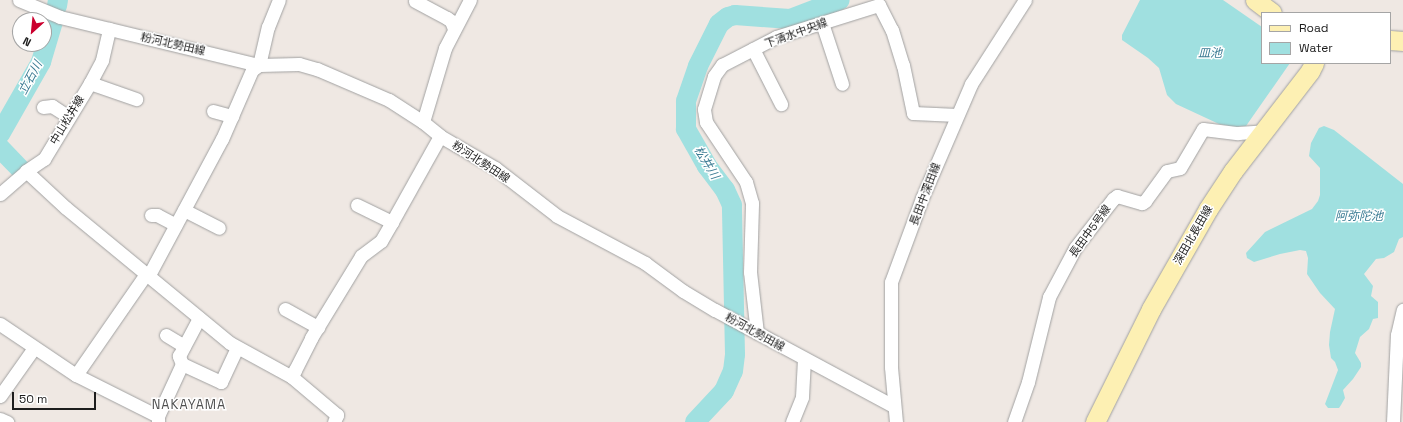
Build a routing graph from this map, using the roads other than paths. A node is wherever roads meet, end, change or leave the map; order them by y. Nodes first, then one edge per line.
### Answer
1 (19, 0) edge
2 (279, 0) edge
3 (470, 0) edge
4 (1025, 0) edge
5 (1255, 0) edge
6 (415, 1) edge
7 (1271, 12) edge
8 (822, 23) junction
9 (109, 29) junction
10 (454, 29) junction
11 (1391, 40) edge
12 (1403, 41) edge
13 (753, 49) junction
14 (1314, 64) edge
15 (259, 65) junction
16 (90, 83) junction
17 (842, 84) dead end
18 (136, 99) dead end
19 (781, 104) dead end
20 (43, 107) dead end
21 (213, 111) dead end
22 (957, 115) junction
23 (232, 116) junction
24 (69, 118) junction
25 (423, 122) junction
26 (1265, 130) junction
27 (440, 136) junction
28 (26, 171) junction
29 (0, 194) edge
30 (357, 205) dead end
31 (184, 210) junction
32 (151, 215) dead end
33 (392, 222) junction
34 (176, 225) junction
35 (219, 228) dead end
36 (146, 274) junction
37 (285, 308) dead end
38 (1403, 310) edge
39 (199, 318) junction
40 (0, 324) edge
41 (318, 327) junction
42 (753, 331) junction
43 (166, 335) dead end
44 (184, 346) junction
45 (237, 347) junction
46 (34, 348) junction
47 (804, 359) junction
48 (182, 364) junction
49 (76, 375) junction
50 (292, 377) junction
51 (0, 396) edge
52 (893, 406) junction
53 (0, 419) edge
54 (158, 419) edge
55 (7, 422) edge
56 (334, 422) edge
57 (792, 422) edge
58 (896, 422) edge
59 (1014, 422) edge
60 (1095, 422) edge
61 (1393, 422) edge

1 - 9 street, 粉河北勢田線
2 - 15 street
3 - 10 street
4 - 22 street, 長田中深田線
5 - 7 street
6 - 10 street
8 - 13 street, 下清水中央線
8 - 17 street
8 - 22 street, 下清水中央線
9 - 15 street, 粉河北勢田線
9 - 16 street, 中山松井線
10 - 25 street
11 - 12 street
13 - 19 street
13 - 42 street, 下清水中央線
14 - 26 street, 深田北長田線
15 - 23 street
15 - 25 street, 粉河北勢田線
16 - 18 street
16 - 24 street, 中山松井線
20 - 24 street
21 - 23 street
22 - 52 street, 長田中深田線
23 - 31 street
24 - 28 street, 中山松井線
25 - 27 street, 粉河北勢田線
26 - 59 street, 長田中5号線
26 - 60 street, 深田北長田線
27 - 33 street
27 - 42 street, 粉河北勢田線
28 - 29 street, 中山松井線
28 - 36 street
30 - 33 street
31 - 34 street
31 - 35 street
32 - 34 street
33 - 41 street
34 - 36 street
36 - 39 street
36 - 49 street
37 - 41 street
38 - 61 street
39 - 44 street
39 - 45 street
40 - 46 street
41 - 50 street
42 - 47 street, 粉河北勢田線
43 - 44 street
44 - 48 street
45 - 48 street
45 - 50 street
46 - 49 street
46 - 51 street
47 - 52 street, 粉河北勢田線
47 - 57 street
48 - 54 street
49 - 54 street
50 - 56 street
52 - 58 street
53 - 55 street

